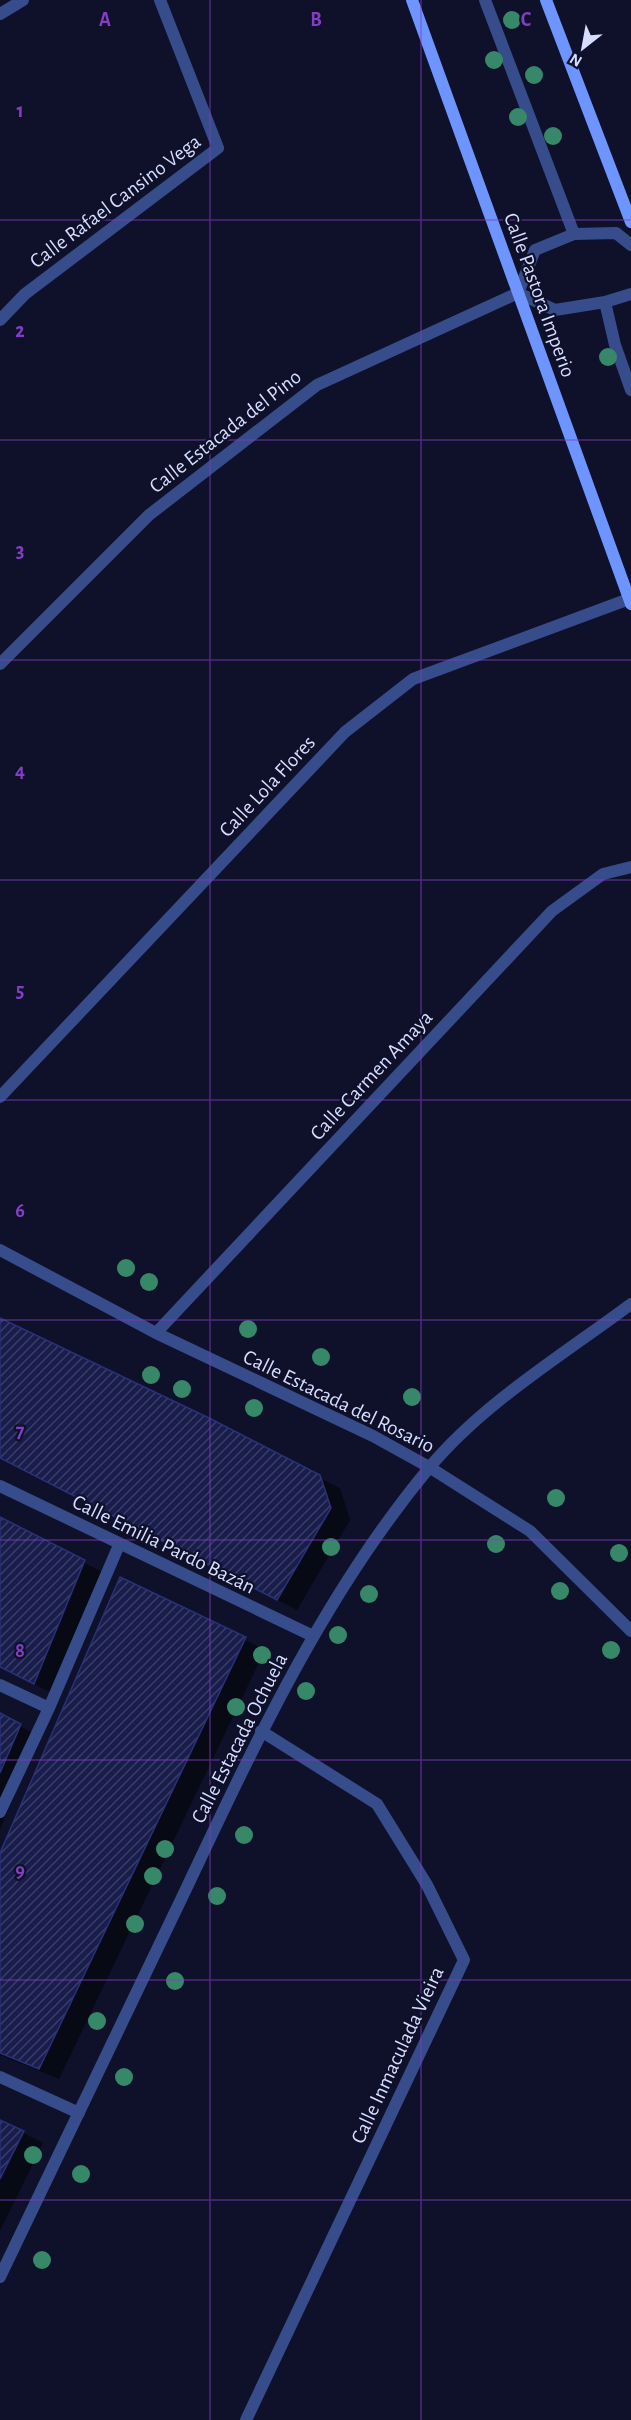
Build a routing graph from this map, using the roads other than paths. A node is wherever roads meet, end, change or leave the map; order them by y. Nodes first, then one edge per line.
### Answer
1 (23, 0) edge
2 (160, 0) edge
3 (412, 0) edge
4 (485, 0) edge
5 (546, 0) edge
6 (0, 14) edge
7 (631, 222) edge
8 (574, 234) junction
9 (631, 245) edge
10 (518, 293) junction
11 (631, 294) edge
12 (606, 302) junction
13 (0, 320) edge
14 (631, 390) edge
15 (630, 602) edge
16 (0, 664) edge
17 (631, 867) edge
18 (0, 1097) edge
19 (0, 1250) edge
20 (631, 1304) edge
21 (156, 1333) junction
22 (429, 1467) junction
23 (0, 1486) edge
24 (119, 1545) junction
25 (631, 1631) edge
26 (313, 1636) junction
27 (0, 1685) edge
28 (49, 1708) junction
29 (261, 1731) junction
30 (0, 1812) edge
31 (0, 2077) edge
32 (79, 2114) junction
33 (0, 2277) edge
34 (246, 2420) edge

1 - 6 street
2 - 13 street, Calle Rafael Cansino Vega
3 - 10 street, Calle Pastora Imperio
4 - 8 street
5 - 7 street
8 - 9 street
8 - 10 street
10 - 12 street
10 - 15 street, Calle Pastora Imperio
10 - 16 street, Calle Estacada del Pino
11 - 12 street
12 - 14 street
15 - 18 street, Calle Lola Flores
17 - 21 street, Calle Carmen Amaya
19 - 21 street, Calle Estacada del Rosario
20 - 22 street, Calle Estacada Ochuela
21 - 22 street, Calle Estacada del Rosario
22 - 25 street, Calle Estacada del Rosario
22 - 26 street, Calle Estacada Ochuela
23 - 24 street, Calle Emilia Pardo Bazán
24 - 26 street, Calle Emilia Pardo Bazán
24 - 28 street
26 - 29 street, Calle Estacada Ochuela
27 - 28 street
28 - 30 street
29 - 32 street, Calle Estacada Ochuela
29 - 34 street, Calle Inmaculada Vieira
31 - 32 street
32 - 33 street, Calle Estacada Ochuela

